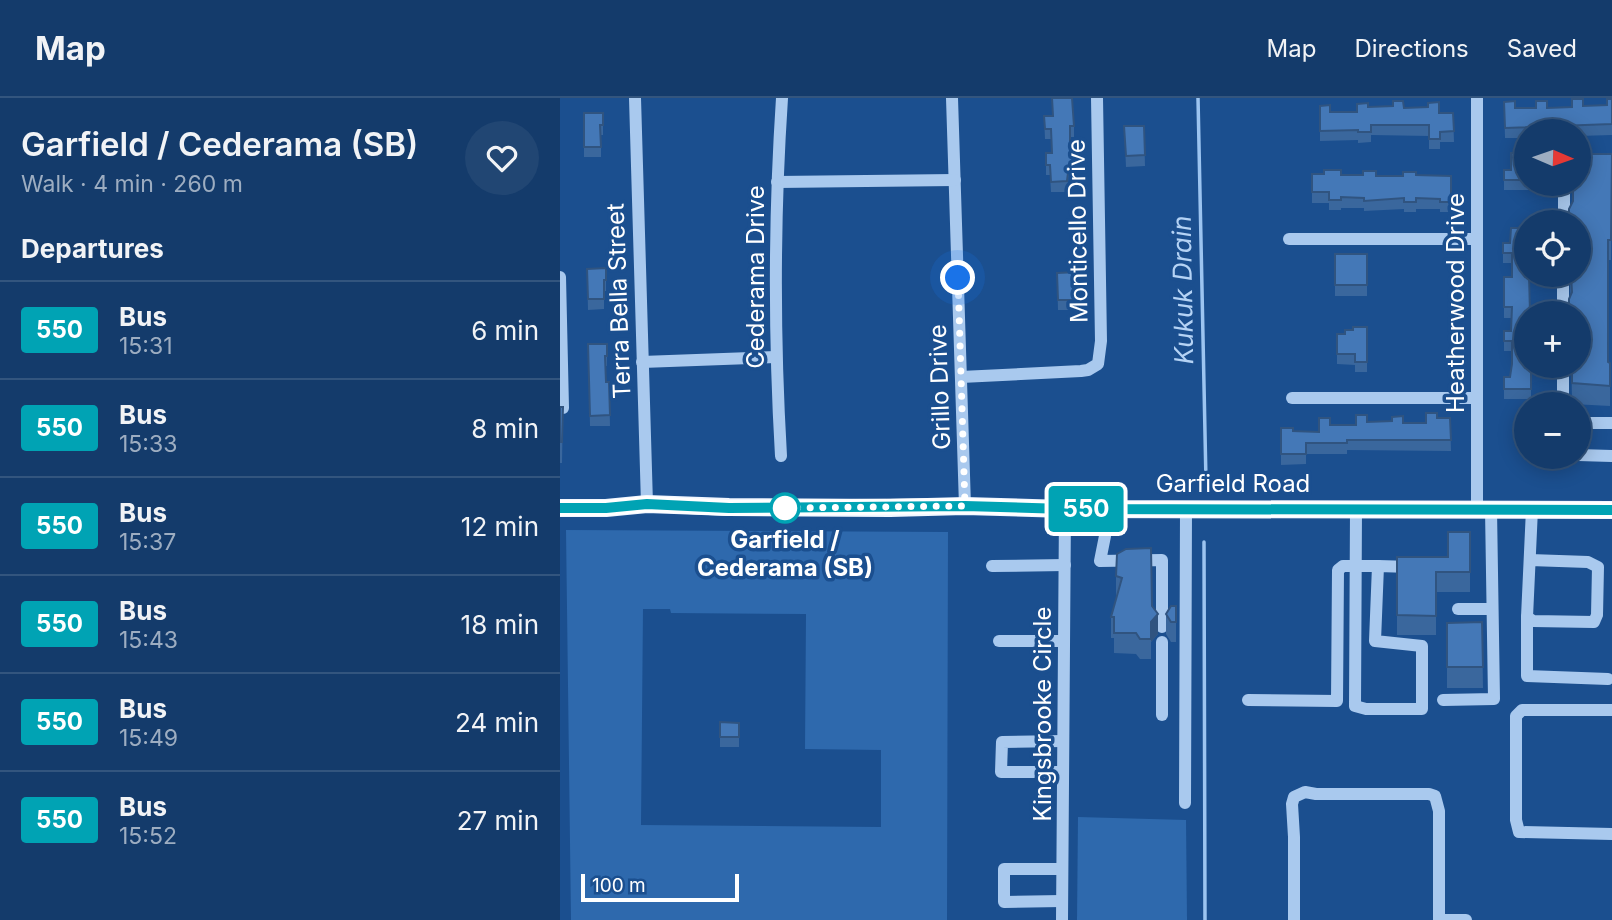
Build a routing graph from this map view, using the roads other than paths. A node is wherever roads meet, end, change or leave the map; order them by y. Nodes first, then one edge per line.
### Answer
1 (635, 98) edge
2 (782, 98) edge
3 (952, 98) edge
4 (1097, 98) edge
5 (1477, 98) edge
6 (955, 180) junction
7 (776, 182) junction
8 (1289, 239) dead end
9 (1477, 239) junction
10 (560, 277) edge
11 (776, 357) junction
12 (642, 362) junction
13 (561, 370) edge
14 (961, 377) junction
15 (1292, 398) dead end
16 (1477, 398) junction
17 (560, 408) edge
18 (1591, 423) edge
19 (1612, 423) edge
20 (1591, 455) edge
21 (781, 456) dead end
22 (1612, 456) edge
23 (647, 504) junction
24 (965, 506) junction
25 (560, 508) edge
26 (1065, 509) junction
27 (1106, 509) junction
28 (1186, 509) junction
29 (1356, 509) junction
30 (1484, 509) junction
31 (1532, 509) junction
32 (1612, 510) edge
33 (1530, 560) junction
34 (1065, 565) junction
35 (992, 566) dead end
36 (1356, 566) junction
37 (1378, 566) junction
38 (1431, 567) edge
39 (1492, 608) junction
40 (1458, 609) dead end
41 (1338, 610) junction
42 (1356, 611) junction
43 (1162, 613) junction
44 (1186, 613) junction
45 (1527, 617) junction
46 (1162, 627) dead end
47 (999, 641) dead end
48 (1064, 641) junction
49 (1338, 641) junction
50 (1162, 642) dead end
51 (1355, 642) junction
52 (1608, 678) dead end
53 (1443, 699) dead end
54 (1248, 700) dead end
55 (1337, 701) junction
56 (1355, 702) junction
57 (1612, 710) edge
58 (1162, 715) dead end
59 (1063, 741) junction
60 (1063, 772) junction
61 (1185, 803) dead end
62 (1612, 834) edge
63 (1062, 869) junction
64 (1062, 901) junction
65 (1062, 920) edge
66 (1294, 920) edge
67 (1439, 920) edge
68 (1466, 920) edge

1 - 12 street, Terra Bella Street
2 - 7 street, Cederama Drive
3 - 6 street, Grillo Drive
4 - 14 street, Monticello Drive
5 - 9 street, Heatherwood Drive
6 - 7 street
6 - 14 street, Grillo Drive
7 - 11 street, Cederama Drive
8 - 9 street
9 - 16 street, Heatherwood Drive
10 - 13 street
11 - 12 street
11 - 21 street, Cederama Drive
12 - 23 street, Terra Bella Street
13 - 17 street
14 - 24 street, Grillo Drive
15 - 16 street
16 - 30 street, Heatherwood Drive
18 - 19 street
20 - 22 street
23 - 24 main road, Garfield Road
23 - 25 main road, Garfield Road
24 - 26 main road, Garfield Road
26 - 27 main road, Garfield Road
26 - 34 street, Kingsbrooke Circle
27 - 28 main road, Garfield Road
27 - 43 street
28 - 29 main road, Garfield Road
28 - 44 street
29 - 30 main road, Garfield Road
29 - 36 street
30 - 31 main road, Garfield Road
30 - 39 street, Heatherwood Drive
31 - 32 main road, Garfield Road
31 - 33 street
33 - 45 street
33 - 45 street
34 - 35 street
34 - 48 street, Kingsbrooke Circle
36 - 37 street
36 - 41 street
36 - 42 street
37 - 38 street
37 - 56 street
39 - 40 street
39 - 53 street, Heatherwood Drive
41 - 42 street
41 - 49 street
42 - 51 street
43 - 44 street
43 - 46 street
44 - 61 street
45 - 52 street
47 - 48 street
48 - 59 street, Kingsbrooke Circle
49 - 51 street
49 - 55 street
50 - 58 street
51 - 56 street
54 - 55 street
55 - 56 street
57 - 62 street
59 - 60 street, Kingsbrooke Circle
59 - 60 street
60 - 63 street, Kingsbrooke Circle
63 - 64 street, Kingsbrooke Circle
63 - 64 street
64 - 65 street, Kingsbrooke Circle
66 - 67 street
67 - 68 street

